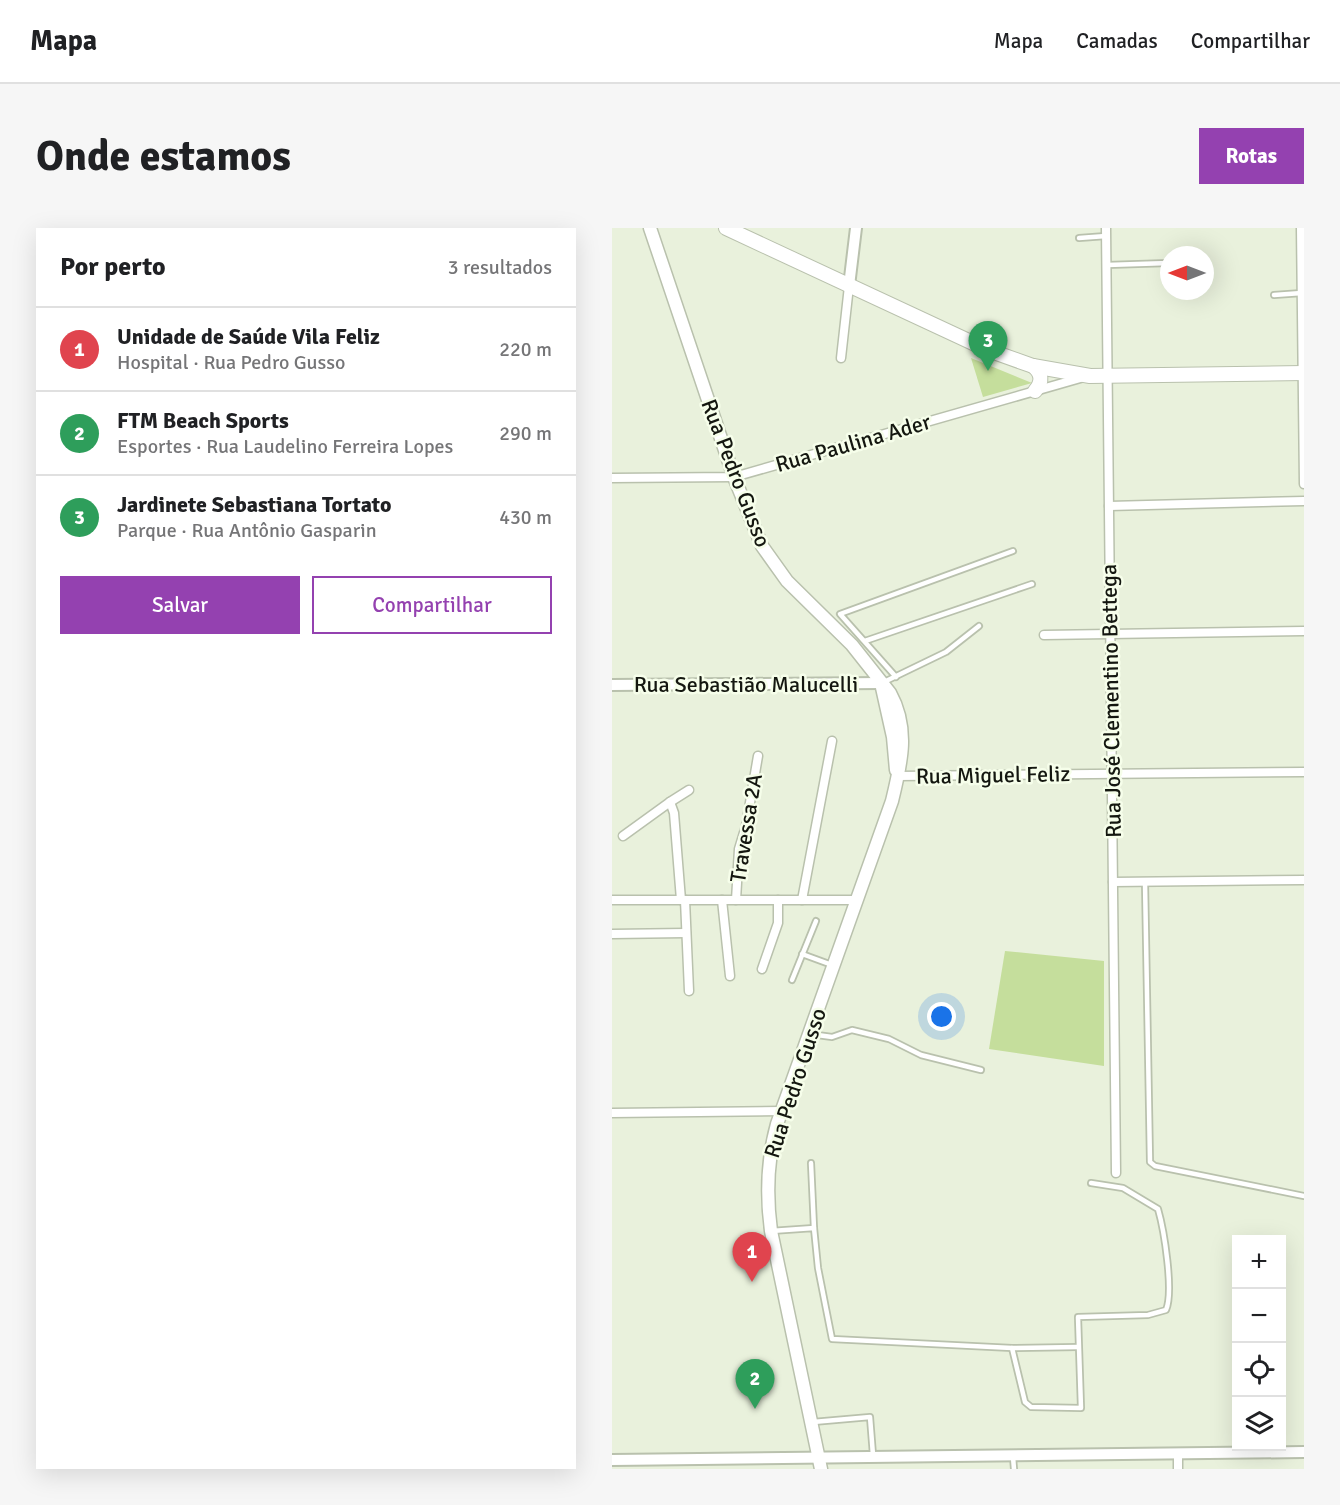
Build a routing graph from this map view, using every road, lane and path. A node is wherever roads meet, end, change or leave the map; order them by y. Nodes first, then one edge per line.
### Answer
1 (650, 228) edge
2 (726, 228) edge
3 (855, 228) edge
4 (1301, 228) edge
5 (1106, 232) edge
6 (1078, 238) dead end
7 (1160, 263) edge
8 (1107, 265) junction
9 (849, 286) junction
10 (1302, 293) junction
11 (1274, 295) dead end
12 (841, 358) dead end
13 (1033, 366) junction
14 (1303, 373) edge
15 (1108, 375) junction
16 (1090, 376) junction
17 (1035, 391) junction
18 (734, 477) junction
19 (612, 478) edge
20 (1304, 484) edge
21 (1304, 501) edge
22 (1109, 506) junction
23 (1013, 551) dead end
24 (1032, 584) dead end
25 (840, 614) junction
26 (830, 623) junction
27 (979, 626) dead end
28 (1304, 631) edge
29 (1110, 634) junction
30 (1044, 635) dead end
31 (865, 641) junction
32 (896, 677) junction
33 (880, 683) junction
34 (612, 685) edge
35 (832, 741) dead end
36 (758, 756) dead end
37 (1304, 772) edge
38 (1112, 774) junction
39 (898, 776) junction
40 (689, 790) dead end
41 (670, 802) junction
42 (623, 836) dead end
43 (1304, 880) edge
44 (1113, 882) junction
45 (1145, 882) junction
46 (612, 900) edge
47 (683, 900) junction
48 (722, 900) junction
49 (736, 900) junction
50 (778, 900) junction
51 (802, 900) junction
52 (858, 900) junction
53 (816, 921) dead end
54 (686, 933) junction
55 (612, 934) edge
56 (802, 954) junction
57 (834, 966) junction
58 (762, 969) dead end
59 (730, 976) dead end
60 (792, 980) dead end
61 (689, 991) dead end
62 (810, 1034) junction
63 (981, 1070) dead end
64 (782, 1111) junction
65 (612, 1113) edge
66 (811, 1163) dead end
67 (1116, 1173) dead end
68 (1091, 1183) dead end
69 (1304, 1196) edge
70 (814, 1228) junction
71 (771, 1231) junction
72 (1078, 1347) junction
73 (1012, 1348) junction
74 (811, 1422) junction
75 (1304, 1452) edge
76 (1178, 1454) junction
77 (1013, 1456) junction
78 (873, 1458) junction
79 (612, 1460) edge
80 (820, 1464) edge
81 (1014, 1469) edge
82 (1178, 1469) edge

1 - 18 main road, Rua Pedro Gusso
2 - 9 main road
3 - 9 street
4 - 10 street
5 - 6 lane
5 - 8 street, Rua José Clementino Bettega
7 - 8 lane
8 - 15 street, Rua José Clementino Bettega
9 - 12 street
9 - 13 main road
10 - 11 lane
10 - 14 street
13 - 16 main road
13 - 17 main road
14 - 15 main road
14 - 20 street
15 - 16 main road
15 - 22 street, Rua José Clementino Bettega
16 - 17 street, Rua Paulina Ader
17 - 18 street, Rua Paulina Ader
18 - 19 street, Rua Paulina Ader
18 - 26 main road, Rua Pedro Gusso
21 - 22 street
22 - 29 street, Rua José Clementino Bettega
23 - 25 lane
24 - 31 lane
25 - 26 lane
25 - 31 lane
26 - 33 main road, Rua Pedro Gusso
27 - 32 lane
28 - 29 street
29 - 30 street
29 - 38 street, Rua José Clementino Bettega
31 - 32 lane
32 - 33 lane
33 - 34 street, Rua Sebastião Malucelli
33 - 39 main road, Rua Pedro Gusso
35 - 51 street
36 - 49 street, Travessa 2A
37 - 38 street, Rua Miguel Feliz
38 - 39 street, Rua Miguel Feliz
38 - 44 street, Rua José Clementino Bettega
39 - 52 main road, Rua Pedro Gusso
40 - 41 street
41 - 42 street
41 - 47 street
43 - 45 street
44 - 45 street
44 - 67 street, Rua José Clementino Bettega
45 - 69 lane
46 - 47 street
47 - 48 street
47 - 54 street
48 - 49 street
48 - 59 street
49 - 50 street
50 - 51 street
50 - 58 street
51 - 52 street
52 - 57 main road, Rua Pedro Gusso
53 - 56 lane
54 - 55 street
54 - 61 street
56 - 57 lane
56 - 60 lane
57 - 62 main road, Rua Pedro Gusso
62 - 63 lane
62 - 64 main road, Rua Pedro Gusso
64 - 65 street
64 - 71 main road, Rua Pedro Gusso
66 - 70 lane
68 - 72 lane
70 - 71 lane
70 - 73 lane
71 - 74 main road, Rua Pedro Gusso
72 - 73 lane
72 - 73 lane
74 - 78 lane
74 - 80 main road, Rua Pedro Gusso
75 - 76 street
76 - 77 street
76 - 82 street
77 - 78 street
77 - 81 lane
78 - 80 street
79 - 80 street

